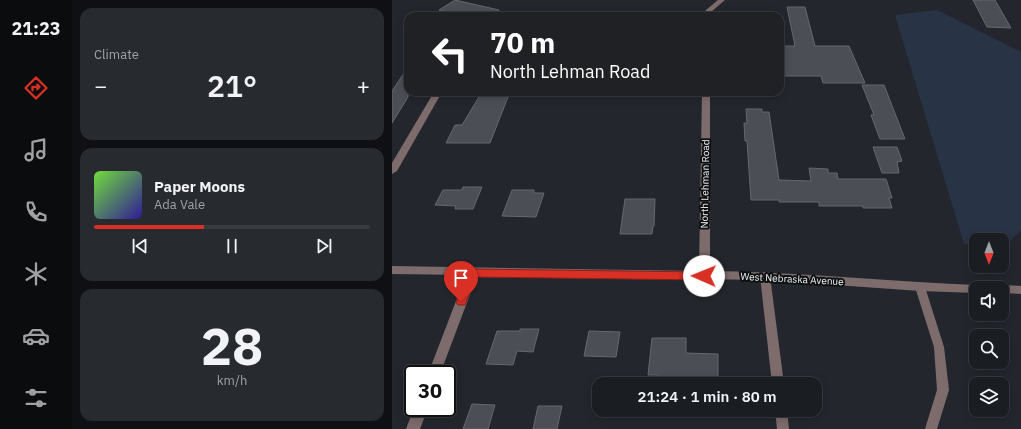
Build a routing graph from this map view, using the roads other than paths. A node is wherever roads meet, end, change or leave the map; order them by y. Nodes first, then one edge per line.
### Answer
1 (722, 0) edge
2 (708, 12) edge
3 (436, 96) edge
4 (706, 96) edge
5 (392, 171) edge
6 (392, 270) edge
7 (472, 273) junction
8 (704, 276) junction
9 (765, 276) junction
10 (920, 287) junction
11 (969, 288) edge
12 (1009, 289) edge
13 (1021, 290) edge
14 (437, 365) edge
15 (777, 377) edge
16 (418, 417) edge
17 (782, 417) edge
18 (413, 429) edge
19 (783, 429) edge
20 (931, 429) edge

1 - 2 street
3 - 5 street
4 - 8 street, North Lehman Road
6 - 7 street, West Nebraska Avenue
7 - 8 street, West Nebraska Avenue
7 - 14 street
8 - 9 street, West Nebraska Avenue
9 - 10 street, West Nebraska Avenue
9 - 15 lane
10 - 11 street, West Nebraska Avenue
10 - 20 lane
12 - 13 street
16 - 18 street
17 - 19 lane

